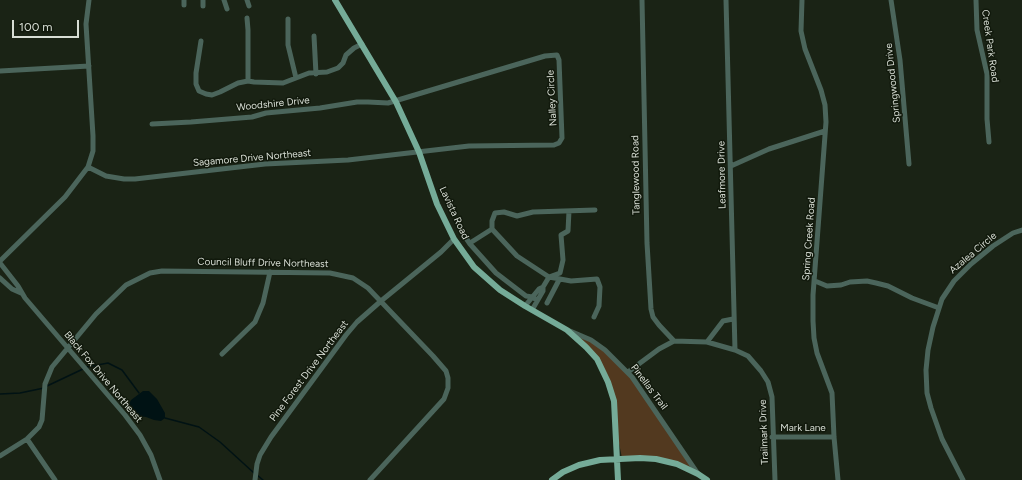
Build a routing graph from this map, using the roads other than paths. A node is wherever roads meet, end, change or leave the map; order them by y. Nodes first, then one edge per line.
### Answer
1 (89, 0) edge
2 (224, 0) edge
3 (247, 0) edge
4 (335, 0) edge
5 (642, 0) edge
6 (726, 0) edge
7 (802, 0) edge
8 (891, 0) edge
9 (976, 0) edge
10 (249, 6) dead end
11 (227, 9) dead end
12 (247, 18) dead end
13 (288, 19) dead end
14 (314, 36) dead end
15 (201, 41) dead end
16 (362, 44) junction
17 (89, 66) junction
18 (0, 71) edge
19 (316, 74) junction
20 (296, 78) junction
21 (248, 81) junction
22 (396, 102) junction
23 (152, 124) dead end
24 (825, 131) junction
25 (989, 142) dead end
26 (419, 152) junction
27 (909, 164) dead end
28 (731, 166) junction
29 (88, 167) junction
30 (595, 210) dead end
31 (569, 211) junction
32 (492, 229) junction
33 (1022, 230) edge
34 (462, 232) dead end
35 (454, 239) junction
36 (470, 243) junction
37 (0, 262) edge
38 (270, 272) junction
39 (549, 277) junction
40 (0, 278) edge
41 (560, 280) junction
42 (815, 281) junction
43 (543, 287) junction
44 (21, 293) junction
45 (532, 297) junction
46 (537, 300) junction
47 (381, 301) junction
48 (547, 304) dead end
49 (525, 306) junction
50 (939, 308) junction
51 (532, 310) junction
52 (594, 318) dead end
53 (733, 319) junction
54 (567, 330) junction
55 (674, 341) junction
56 (707, 342) junction
57 (67, 348) junction
58 (735, 350) junction
59 (222, 354) dead end
60 (628, 372) junction
61 (772, 437) junction
62 (834, 437) junction
63 (27, 439) junction
64 (0, 456) edge
65 (617, 459) junction
66 (698, 474) junction
67 (55, 480) edge
68 (160, 480) edge
69 (255, 480) edge
70 (370, 480) edge
71 (552, 480) edge
72 (618, 480) edge
73 (707, 480) edge
74 (775, 480) edge
75 (838, 480) edge
76 (963, 480) edge

1 - 17 street
2 - 11 street
3 - 10 street
4 - 16 main road, Lavista Road
5 - 55 street, Tanglewood Road
6 - 28 street, Leafmore Drive
7 - 24 street, Spring Creek Road
8 - 27 street, Springwood Drive
9 - 25 street, Creek Park Road
12 - 21 street
13 - 20 street
14 - 19 street
15 - 21 street
16 - 19 street
16 - 22 main road, Lavista Road
17 - 18 street
17 - 29 street
19 - 20 street
20 - 21 street
22 - 23 street, Woodshire Drive
22 - 26 main road, Lavista Road
22 - 26 street, Nalley Circle
24 - 28 street
24 - 42 street, Spring Creek Road
26 - 29 street, Sagamore Drive Northeast
26 - 35 main road, Lavista Road
28 - 53 street, Leafmore Drive
29 - 37 street
30 - 31 street
31 - 32 street
31 - 39 street
32 - 36 street
32 - 39 street
33 - 50 street, Azalea Circle
34 - 36 street
35 - 47 street, Pine Forest Drive Northeast
35 - 49 main road, Lavista Road
36 - 45 street
37 - 44 street, Black Fox Drive Northeast
38 - 47 street, Council Bluff Drive Northeast
38 - 57 street, Council Bluff Drive Northeast
38 - 59 street
39 - 41 street
39 - 43 street
40 - 44 street, Black Fox Drive Northeast
41 - 48 street
41 - 52 street
42 - 50 street
42 - 62 street, Spring Creek Road
43 - 45 street
43 - 46 street
44 - 57 street, Black Fox Drive Northeast
45 - 46 street
45 - 49 street
46 - 51 street
47 - 69 street, Pine Forest Drive Northeast
47 - 70 street, Council Bluff Drive Northeast
49 - 51 main road, Lavista Road
50 - 76 street, Azalea Circle
51 - 54 main road, Lavista Road
53 - 56 street
53 - 58 street, Leafmore Drive
54 - 60 street, Pinellas Trail
54 - 65 main road, Lavista Road
55 - 56 street, Trailmark Drive
55 - 60 street, Trailmark Drive
56 - 58 street, Trailmark Drive
57 - 63 street, Council Bluff Drive Northeast
57 - 68 street, Black Fox Drive Northeast
58 - 61 street, Trailmark Drive
60 - 66 street, Pinellas Trail
61 - 62 street, Mark Lane
61 - 74 street, Trailmark Drive
62 - 75 street, Spring Creek Road
63 - 64 street, Council Bluff Drive Northeast
63 - 67 street
65 - 66 main road
65 - 71 main road
65 - 72 main road, Lavista Road
66 - 73 main road

